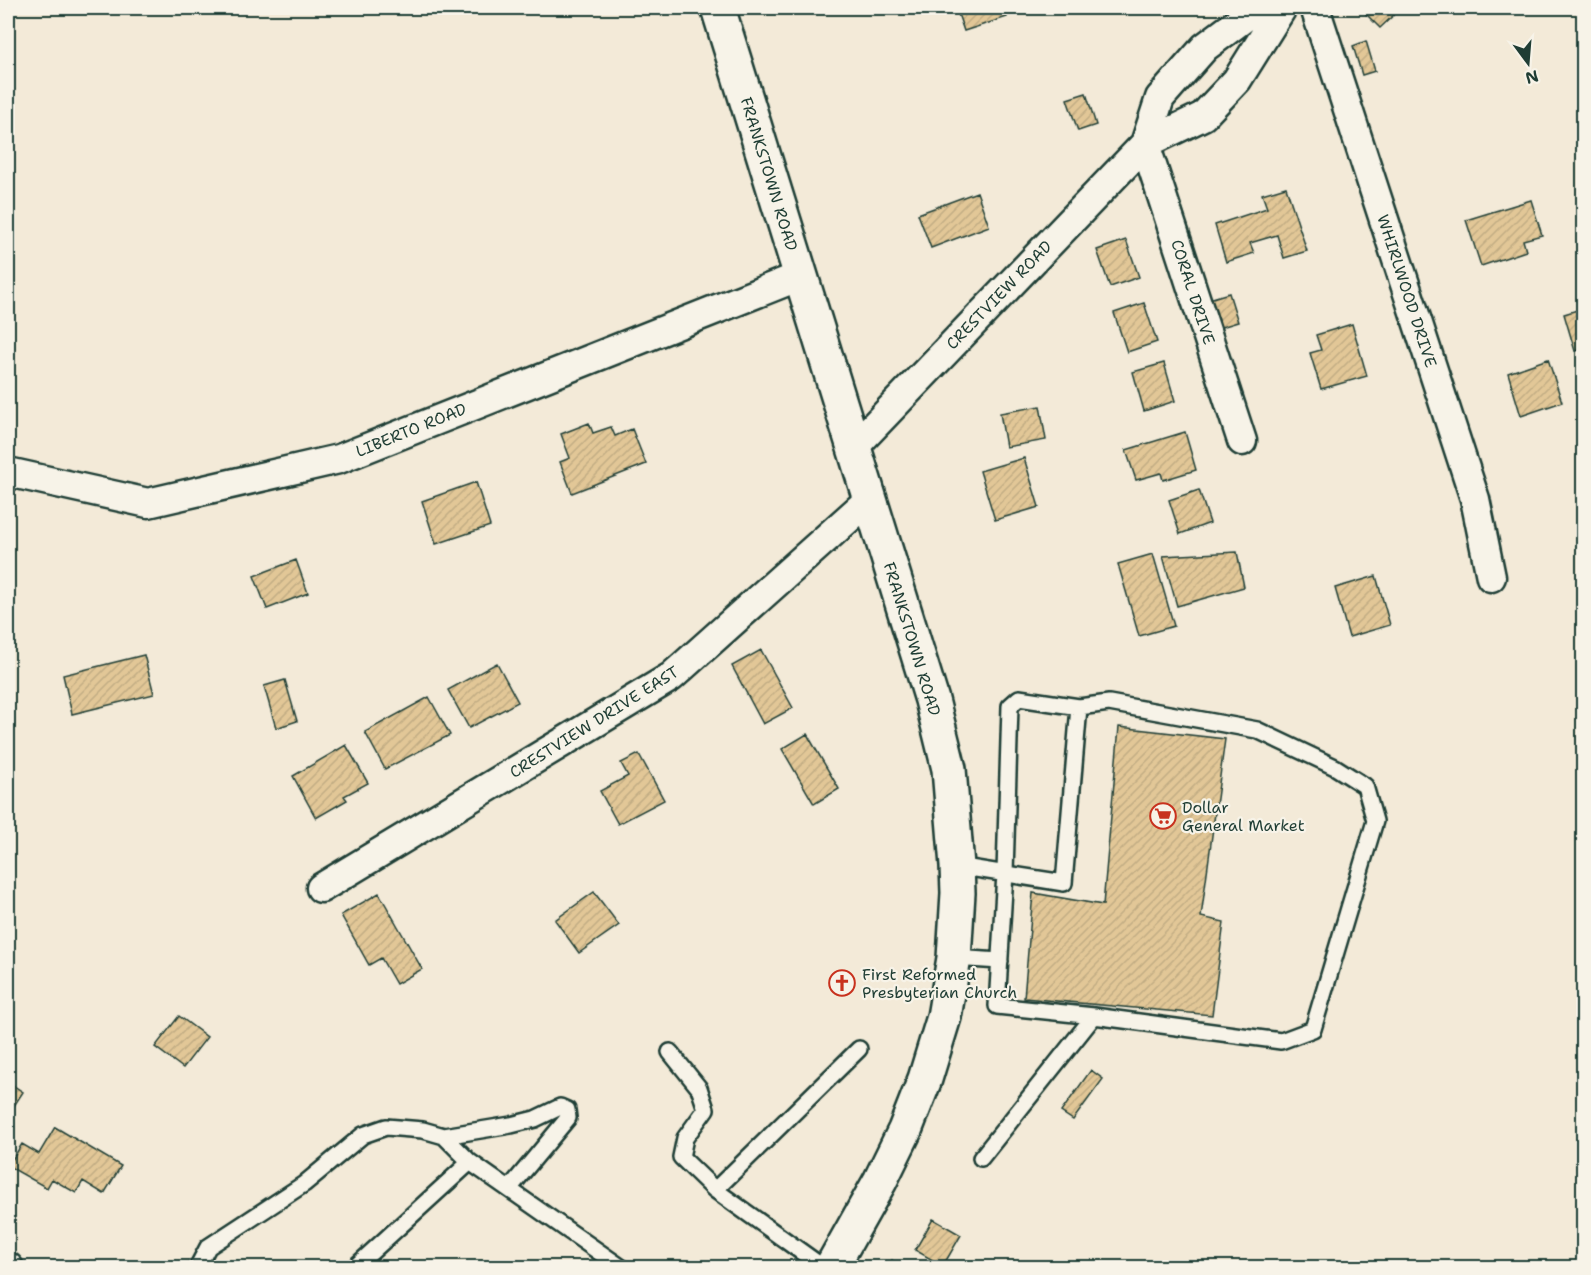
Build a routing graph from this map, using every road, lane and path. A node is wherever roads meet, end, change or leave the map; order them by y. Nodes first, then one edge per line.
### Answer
1 (718, 8) edge
2 (1257, 8) edge
3 (1282, 8) edge
4 (1315, 8) edge
5 (1144, 144) junction
6 (800, 276) junction
7 (1242, 441) dead end
8 (854, 447) junction
9 (8, 472) edge
10 (870, 499) junction
11 (1491, 577) dead end
12 (1079, 707) junction
13 (957, 866) junction
14 (1005, 873) junction
15 (321, 888) dead end
16 (954, 958) junction
17 (1000, 962) junction
18 (1094, 1016) junction
19 (859, 1049) dead end
20 (670, 1052) dead end
21 (444, 1136) junction
22 (981, 1158) dead end
23 (470, 1162) junction
24 (509, 1189) junction
25 (715, 1190) junction
26 (197, 1268) edge
27 (354, 1268) edge
28 (622, 1268) edge
29 (824, 1268) edge
30 (831, 1268) edge

1 - 6 main road, FRANKSTOWN ROAD
2 - 5 street, CRESTVIEW ROAD
3 - 5 street, CRESTVIEW ROAD
4 - 11 street, WHIRLWOOD DRIVE
5 - 7 street, CORAL DRIVE
5 - 8 street, CRESTVIEW ROAD
6 - 8 main road, FRANKSTOWN ROAD
6 - 9 street, LIBERTO ROAD
8 - 10 main road, FRANKSTOWN ROAD
10 - 13 main road, FRANKSTOWN ROAD
10 - 15 street, CRESTVIEW DRIVE EAST
12 - 14 lane
12 - 14 lane
12 - 18 lane
13 - 14 lane
13 - 16 main road, FRANKSTOWN ROAD
14 - 17 lane
16 - 17 lane
16 - 30 main road, FRANKSTOWN ROAD
17 - 18 lane
18 - 22 lane
19 - 25 lane
20 - 25 lane
21 - 23 lane
21 - 24 lane
21 - 26 lane
23 - 24 lane
23 - 27 lane
24 - 28 lane
25 - 29 lane

